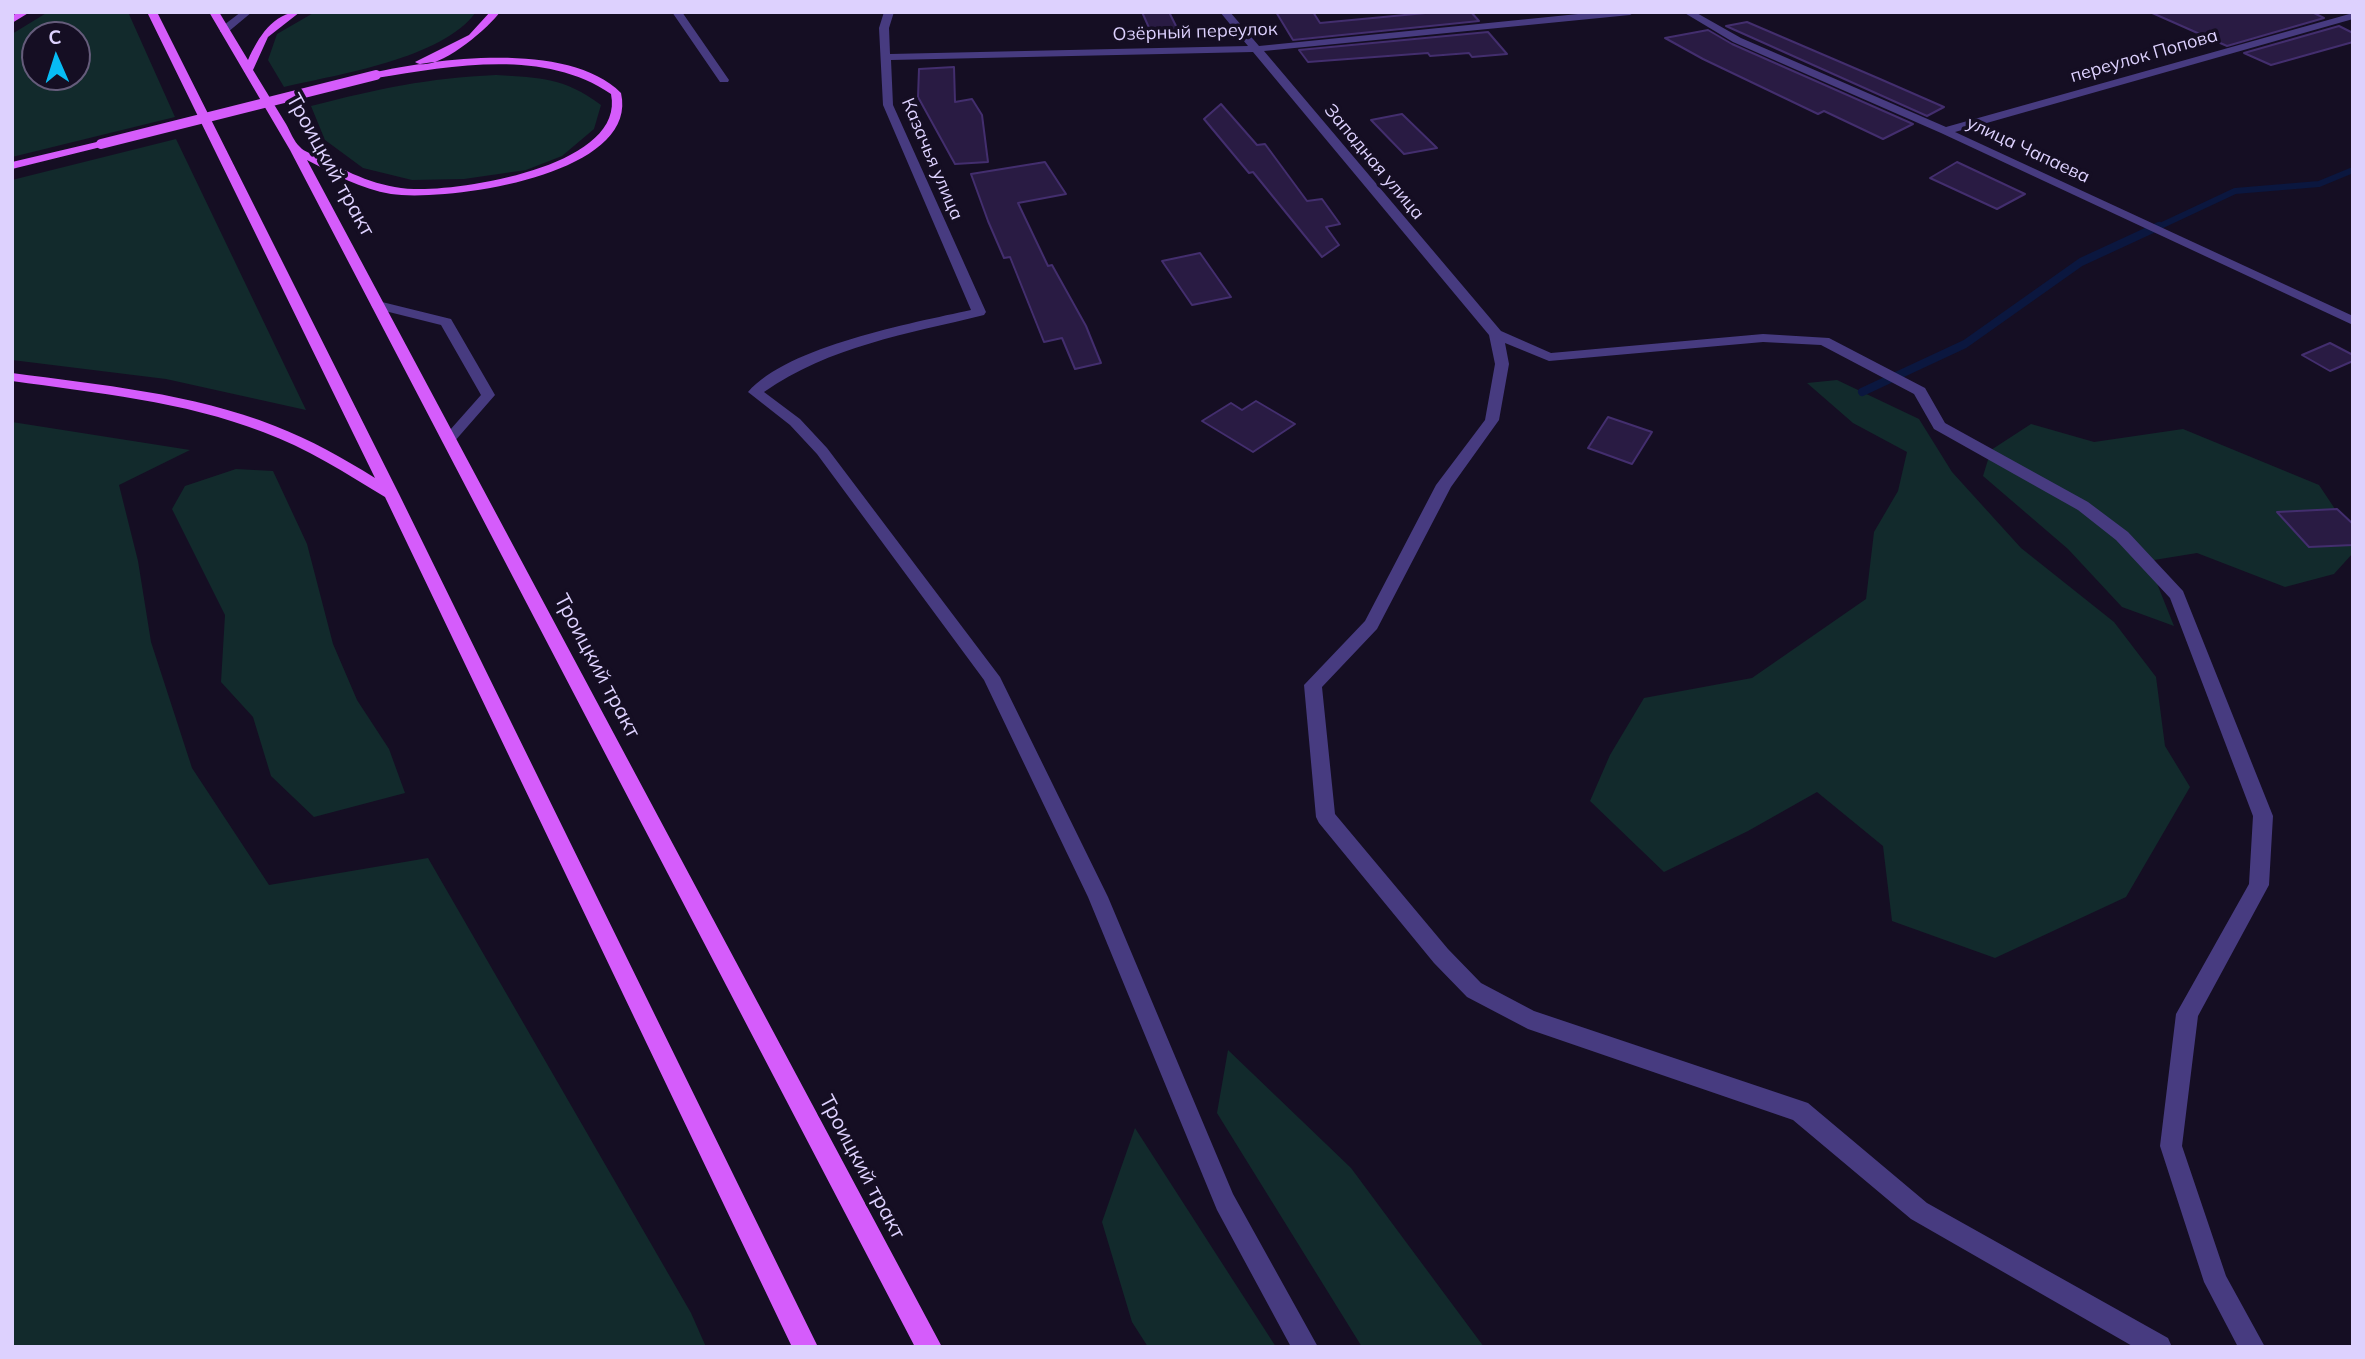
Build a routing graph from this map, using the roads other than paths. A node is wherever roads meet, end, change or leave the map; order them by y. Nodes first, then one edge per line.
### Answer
1 (25, 12) edge
2 (152, 12) edge
3 (214, 12) edge
4 (247, 12) edge
5 (295, 12) edge
6 (495, 12) edge
7 (677, 12) edge
8 (889, 12) edge
9 (1225, 12) edge
10 (1630, 12) edge
11 (1688, 12) edge
12 (2353, 16) edge
13 (12, 20) edge
14 (224, 30) junction
15 (1257, 49) junction
16 (885, 57) junction
17 (248, 70) junction
18 (376, 75) junction
19 (724, 80) dead end
20 (1945, 131) junction
21 (296, 150) junction
22 (12, 166) edge
23 (378, 306) junction
24 (2353, 321) edge
25 (1496, 334) junction
26 (12, 377) edge
27 (449, 439) junction
28 (391, 494) junction
29 (805, 1347) edge
30 (929, 1347) edge
31 (1305, 1347) edge
32 (2159, 1347) edge
33 (2252, 1347) edge

1 - 13 main road
2 - 28 main road
3 - 14 main road, Троицкий тракт
4 - 14 street
5 - 17 main road
6 - 18 main road
7 - 19 street
8 - 16 street, Казачья улица
9 - 15 street, Западная улица
10 - 15 street, Озёрный переулок
11 - 20 street, улица Чапаева
12 - 20 street, переулок Попова
14 - 17 main road, Троицкий тракт
15 - 16 street, Озёрный переулок
15 - 25 street, Западная улица
16 - 31 street, Казачья улица
17 - 21 main road, Троицкий тракт
18 - 21 main road
18 - 22 main road, bridge
20 - 24 street, улица Чапаева
21 - 23 main road, Троицкий тракт
23 - 27 main road, Троицкий тракт
23 - 27 street
25 - 32 street
25 - 33 street
26 - 28 main road
27 - 30 main road, Троицкий тракт
28 - 29 main road

